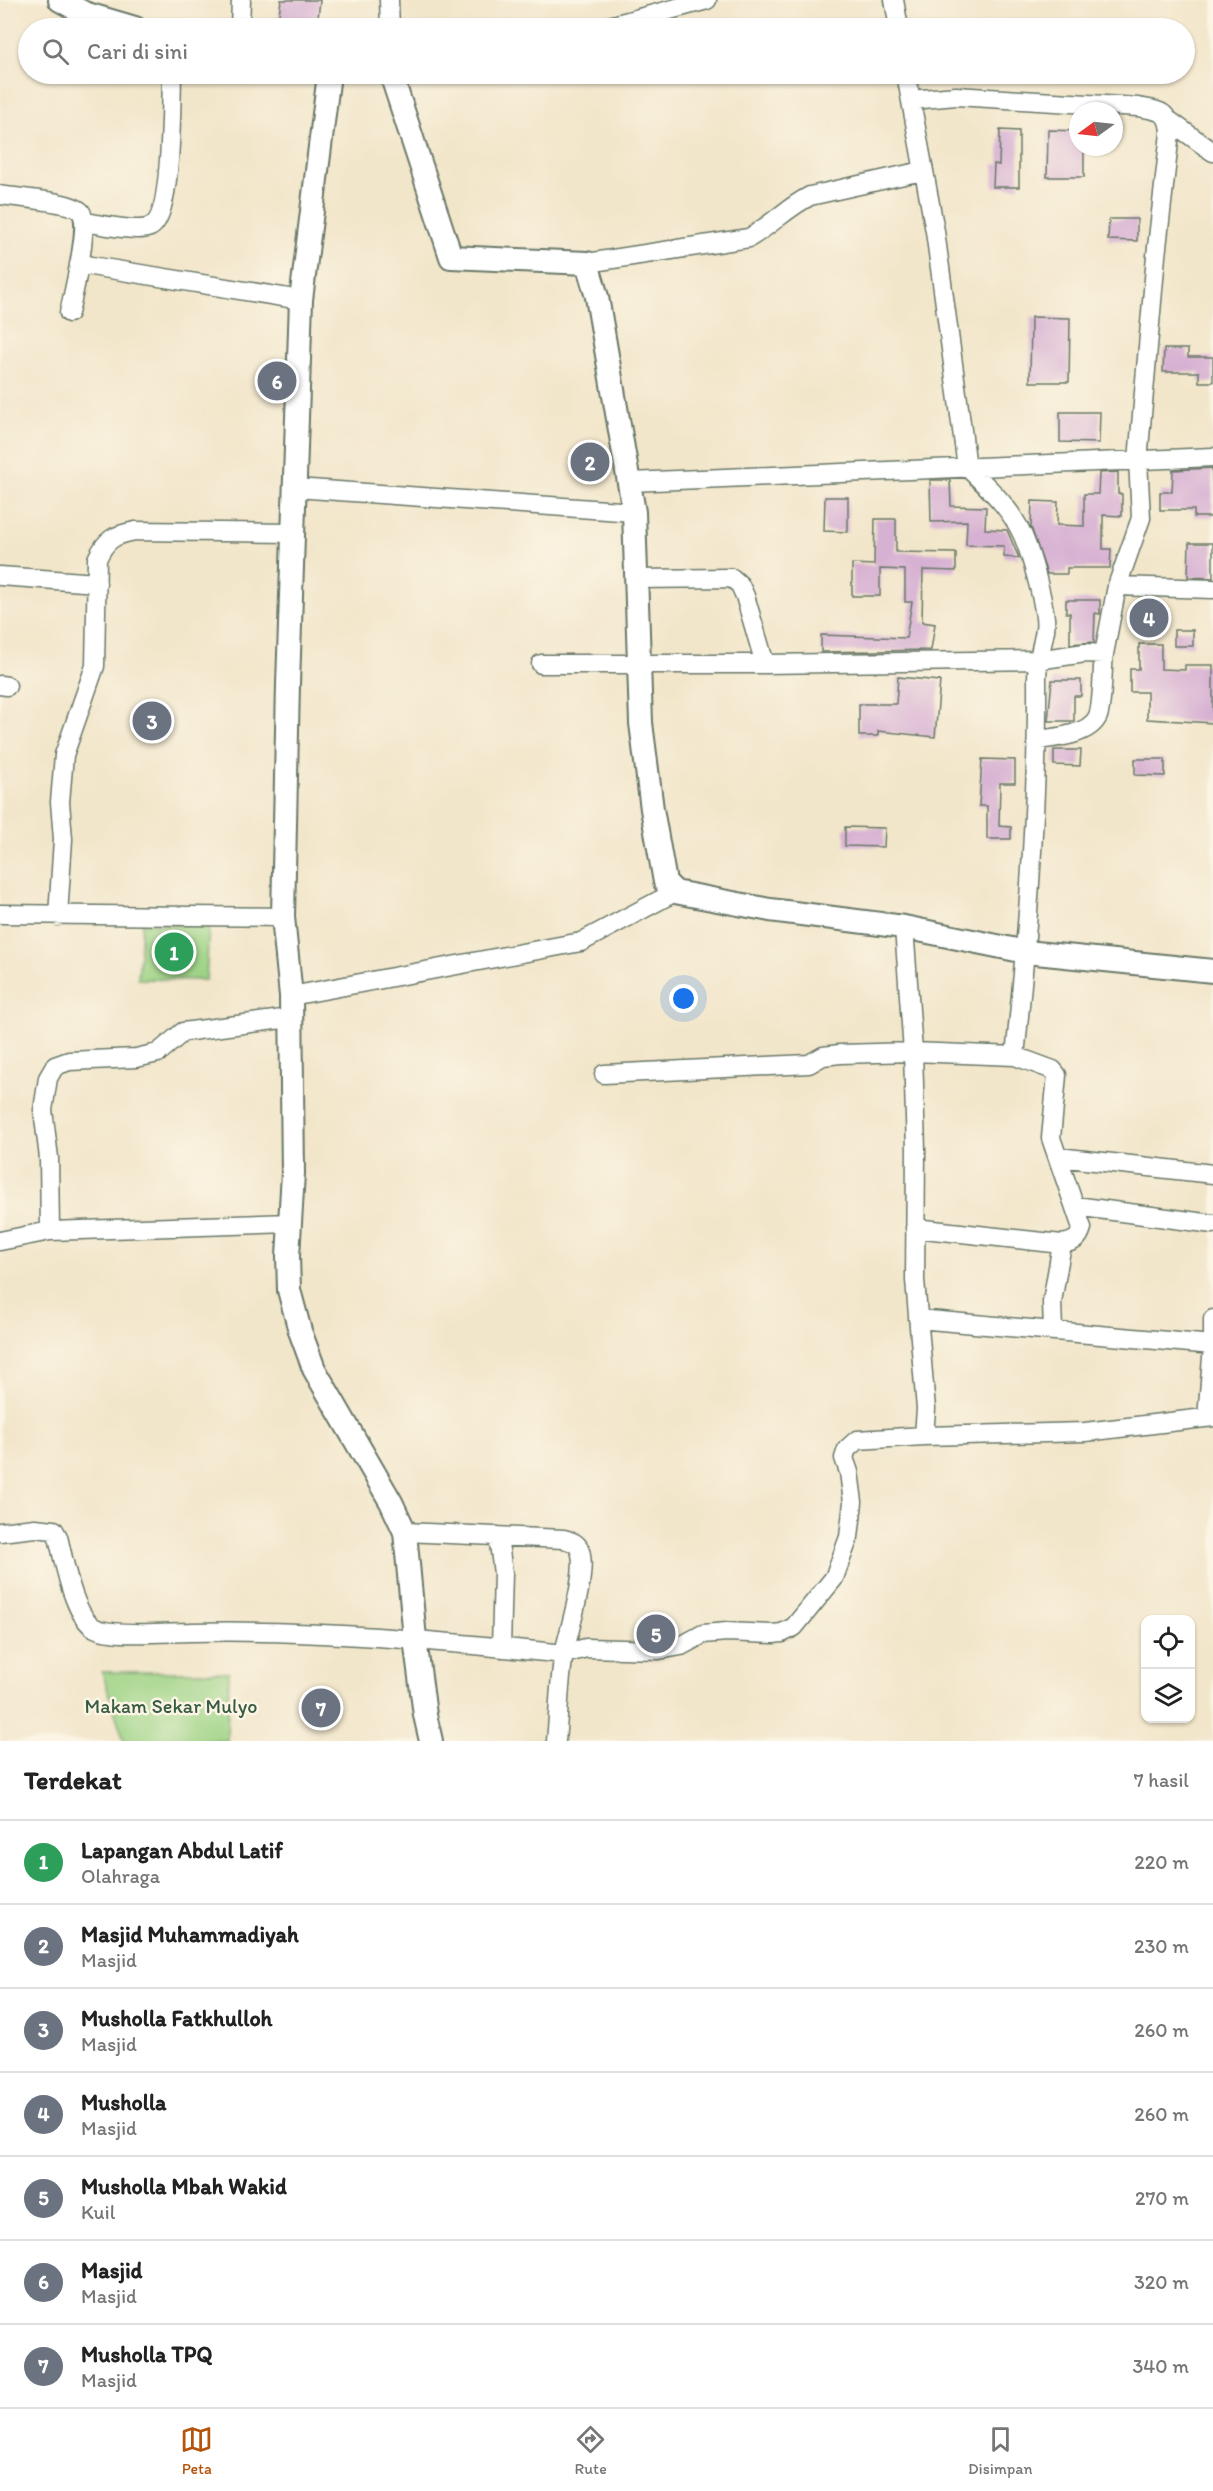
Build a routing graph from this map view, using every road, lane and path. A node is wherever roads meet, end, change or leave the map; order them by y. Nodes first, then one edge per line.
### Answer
1 (60, 0) edge
2 (241, 0) edge
3 (389, 0) edge
4 (707, 0) edge
5 (894, 0) edge
6 (85, 7) edge
7 (111, 18) edge
8 (240, 18) edge
9 (390, 18) edge
10 (640, 18) edge
11 (897, 18) edge
12 (172, 84) edge
13 (328, 84) edge
14 (394, 84) edge
15 (908, 84) edge
16 (911, 100) junction
17 (1170, 121) junction
18 (1213, 152) edge
19 (922, 171) junction
20 (0, 195) edge
21 (85, 222) junction
22 (587, 263) junction
23 (79, 264) junction
24 (301, 300) junction
25 (69, 313) dead end
26 (1213, 457) edge
27 (1138, 460) junction
28 (967, 467) junction
29 (630, 482) junction
30 (296, 488) junction
31 (634, 512) junction
32 (294, 533) junction
33 (0, 576) edge
34 (636, 579) junction
35 (97, 583) junction
36 (1117, 586) junction
37 (1213, 589) edge
38 (1104, 654) junction
39 (1037, 660) junction
40 (639, 663) junction
41 (541, 664) dead end
42 (765, 664) junction
43 (1037, 740) junction
44 (675, 892) junction
45 (0, 914) edge
46 (58, 916) junction
47 (283, 917) junction
48 (904, 927) junction
49 (1026, 952) junction
50 (1213, 971) edge
51 (290, 1007) junction
52 (913, 1052) junction
53 (1015, 1056) junction
54 (604, 1074) dead end
55 (1058, 1157) junction
56 (1213, 1174) edge
57 (1075, 1206) junction
58 (290, 1223) junction
59 (1213, 1224) edge
60 (915, 1228) junction
61 (50, 1231) junction
62 (0, 1241) edge
63 (1062, 1244) junction
64 (1213, 1318) edge
65 (918, 1319) junction
66 (1053, 1330) junction
67 (1212, 1345) edge
68 (1210, 1417) edge
69 (924, 1436) junction
70 (0, 1532) edge
71 (405, 1532) junction
72 (498, 1536) junction
73 (415, 1639) junction
74 (501, 1648) junction
75 (564, 1654) junction
76 (431, 1741) edge
77 (556, 1741) edge

1 - 6 street
2 - 8 street
3 - 9 street
4 - 10 street
5 - 11 street
6 - 7 street
12 - 21 street
13 - 24 street
14 - 22 street
15 - 16 street
16 - 17 street
16 - 19 street
17 - 18 street
17 - 27 street
19 - 22 street
19 - 28 street
20 - 21 street
21 - 23 street
22 - 29 street
23 - 24 street
23 - 25 street
24 - 30 street
26 - 27 street
27 - 28 street
27 - 36 street
28 - 29 street
28 - 39 street
29 - 31 street
30 - 31 street
30 - 32 street
31 - 34 street
32 - 35 street
32 - 47 street
33 - 35 street
34 - 40 street
34 - 42 street
35 - 46 street
36 - 37 street
36 - 38 street
38 - 39 street
38 - 43 street
39 - 42 street
39 - 43 street
40 - 41 street
40 - 42 street
40 - 44 street
43 - 49 street
44 - 48 street
44 - 51 street
45 - 46 street
46 - 47 street
47 - 51 street
48 - 49 street
48 - 52 street
49 - 50 street
49 - 53 street
51 - 58 street
51 - 61 street
52 - 53 street
52 - 54 street
52 - 60 street
53 - 55 street
55 - 56 street
55 - 57 street
57 - 59 street
57 - 63 street
58 - 61 street
58 - 71 street
60 - 63 street
60 - 65 street
61 - 62 street
63 - 66 street
64 - 67 street
65 - 66 street
65 - 69 street
66 - 67 street
67 - 68 street
68 - 69 street
69 - 75 street
70 - 73 street
71 - 72 street
71 - 73 street
72 - 74 street
72 - 75 street
73 - 74 street
73 - 76 street
74 - 75 street
75 - 77 street

